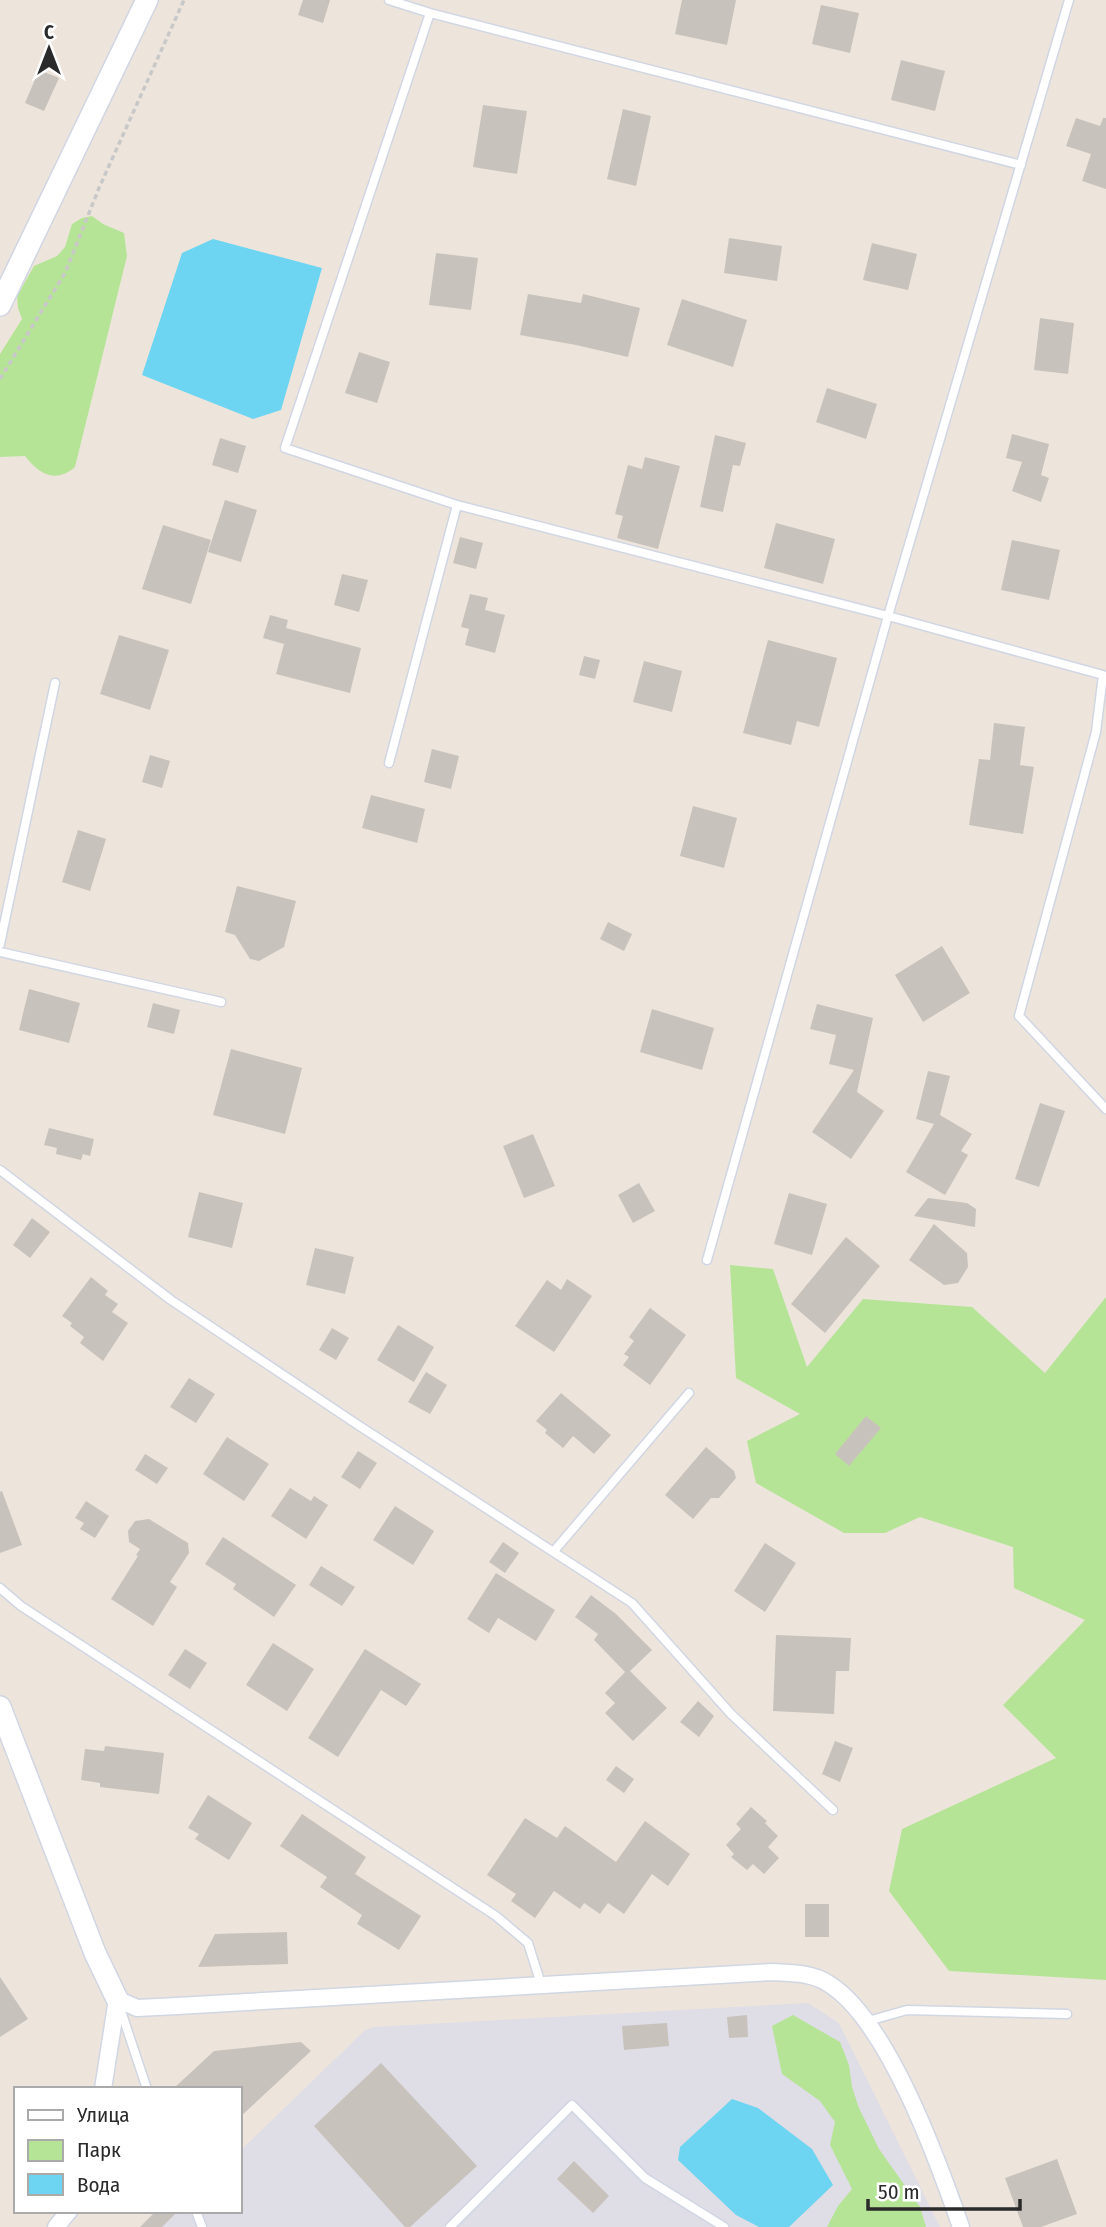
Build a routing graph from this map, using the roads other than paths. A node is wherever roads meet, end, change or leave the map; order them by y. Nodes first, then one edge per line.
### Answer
1 (147, 0) edge
2 (389, 0) edge
3 (1069, 0) edge
4 (430, 13) junction
5 (1021, 164) junction
6 (1, 300) edge
7 (457, 505) junction
8 (888, 616) junction
9 (55, 683) dead end
10 (389, 763) dead end
11 (0, 944) edge
12 (0, 952) edge
13 (221, 1002) dead end
14 (1106, 1109) edge
15 (1, 1175) edge
16 (707, 1260) dead end
17 (689, 1393) dead end
18 (554, 1551) junction
19 (0, 1588) edge
20 (0, 1707) edge
21 (833, 1810) dead end
22 (541, 1984) junction
23 (117, 1999) junction
24 (1067, 2014) dead end
25 (868, 2021) junction
26 (103, 2087) edge
27 (147, 2087) edge
28 (450, 2227) edge
29 (724, 2227) edge
30 (961, 2227) edge

1 - 6 street
2 - 4 lane
3 - 5 lane
4 - 5 lane
4 - 7 lane
5 - 8 lane
7 - 8 lane
7 - 10 lane
8 - 14 lane
8 - 16 lane
9 - 11 lane
12 - 13 lane
15 - 18 lane
17 - 18 lane
18 - 21 lane
19 - 22 lane
20 - 23 street
22 - 23 street
22 - 25 street
23 - 26 street
23 - 27 lane
24 - 25 lane
25 - 30 street
28 - 29 lane

